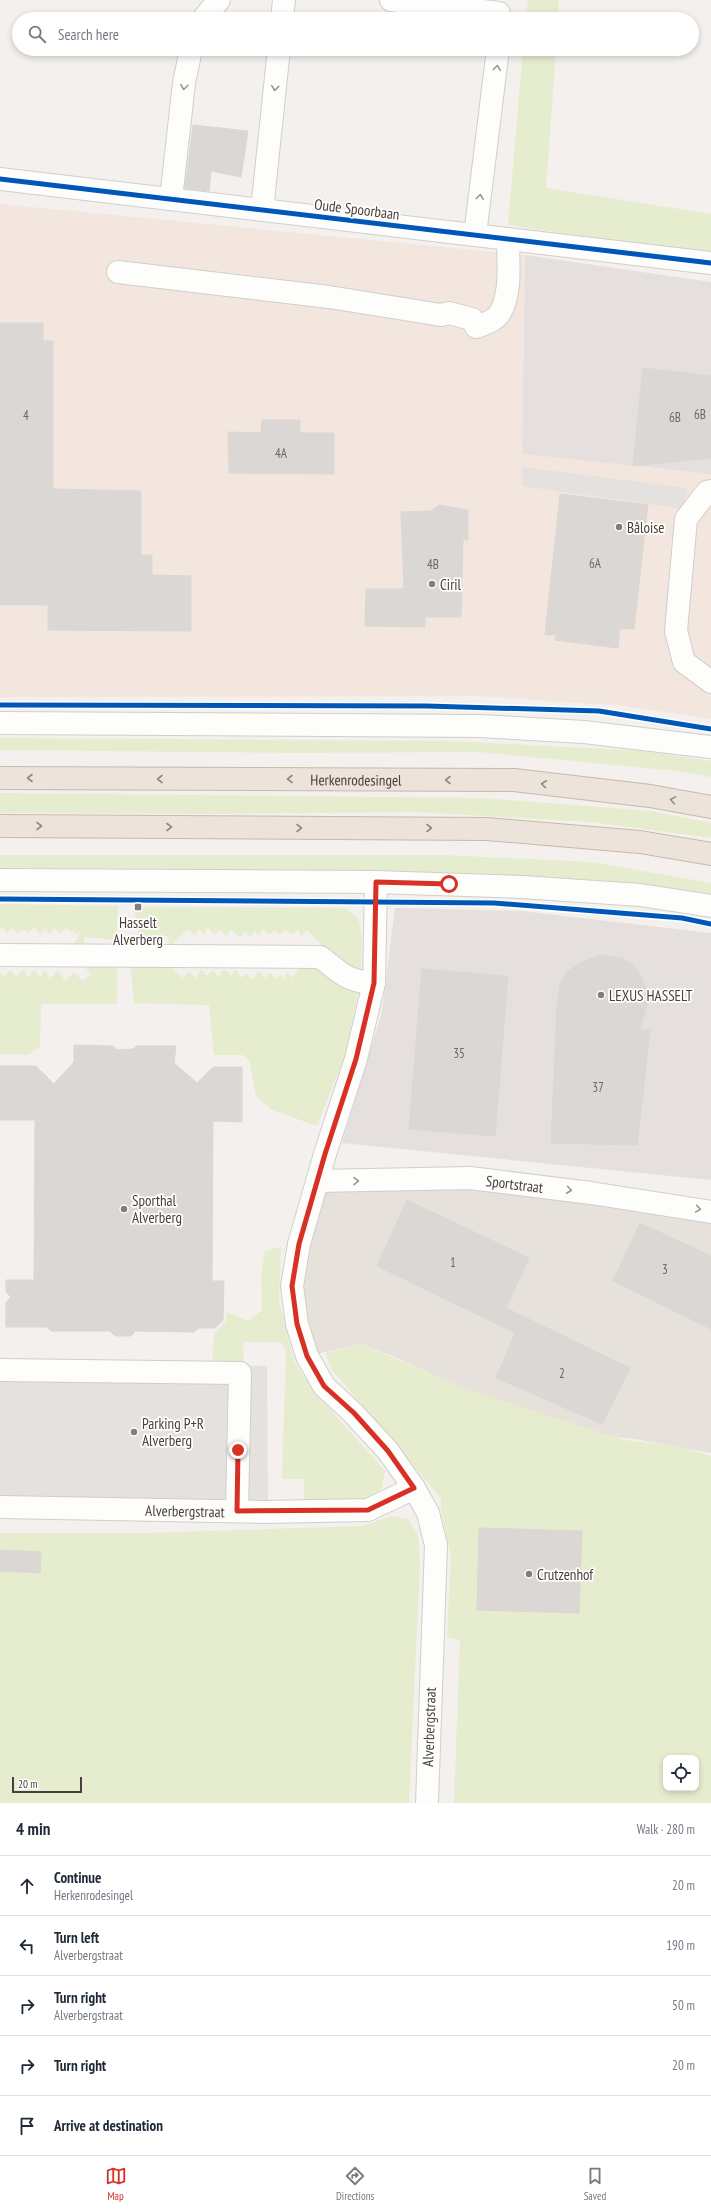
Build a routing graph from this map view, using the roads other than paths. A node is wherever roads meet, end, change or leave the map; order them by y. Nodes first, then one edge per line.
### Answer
1 (219, 0) edge
2 (284, 0) edge
3 (392, 0) edge
4 (209, 12) edge
5 (283, 12) edge
6 (491, 12) edge
7 (190, 56) edge
8 (278, 56) edge
9 (497, 56) edge
10 (0, 179) edge
11 (171, 199) junction
12 (262, 210) junction
13 (475, 235) junction
14 (508, 239) junction
15 (711, 263) edge
16 (118, 272) dead end
17 (711, 491) edge
18 (711, 682) edge
19 (0, 723) edge
20 (711, 747) edge
21 (0, 778) edge
22 (711, 807) edge
23 (0, 826) edge
24 (711, 854) edge
25 (0, 880) edge
26 (376, 882) junction
27 (711, 906) edge
28 (0, 955) edge
29 (374, 983) junction
30 (317, 1181) junction
31 (711, 1212) edge
32 (0, 1370) edge
33 (414, 1488) junction
34 (0, 1507) edge
35 (237, 1511) junction
36 (427, 1803) edge

1 - 4 street
2 - 5 street
3 - 6 street
7 -> 11 street
8 -> 12 street
13 -> 9 street
10 - 11 street, Oude Spoorbaan
11 - 12 street, Oude Spoorbaan
12 - 13 street, Oude Spoorbaan
13 - 14 street, Oude Spoorbaan
14 - 15 street, Oude Spoorbaan
14 - 16 street
17 - 18 street
19 - 20 street
22 -> 21 highway, Herkenrodesingel
23 -> 24 highway
25 - 26 street
26 - 27 street
26 - 29 street, Alverbergstraat
28 - 29 street
29 - 30 street, Alverbergstraat
30 -> 31 street, Sportstraat
30 - 33 street, Alverbergstraat
32 - 35 street
33 - 35 street, Alverbergstraat
33 - 36 street, Alverbergstraat
34 - 35 street, Alverbergstraat

